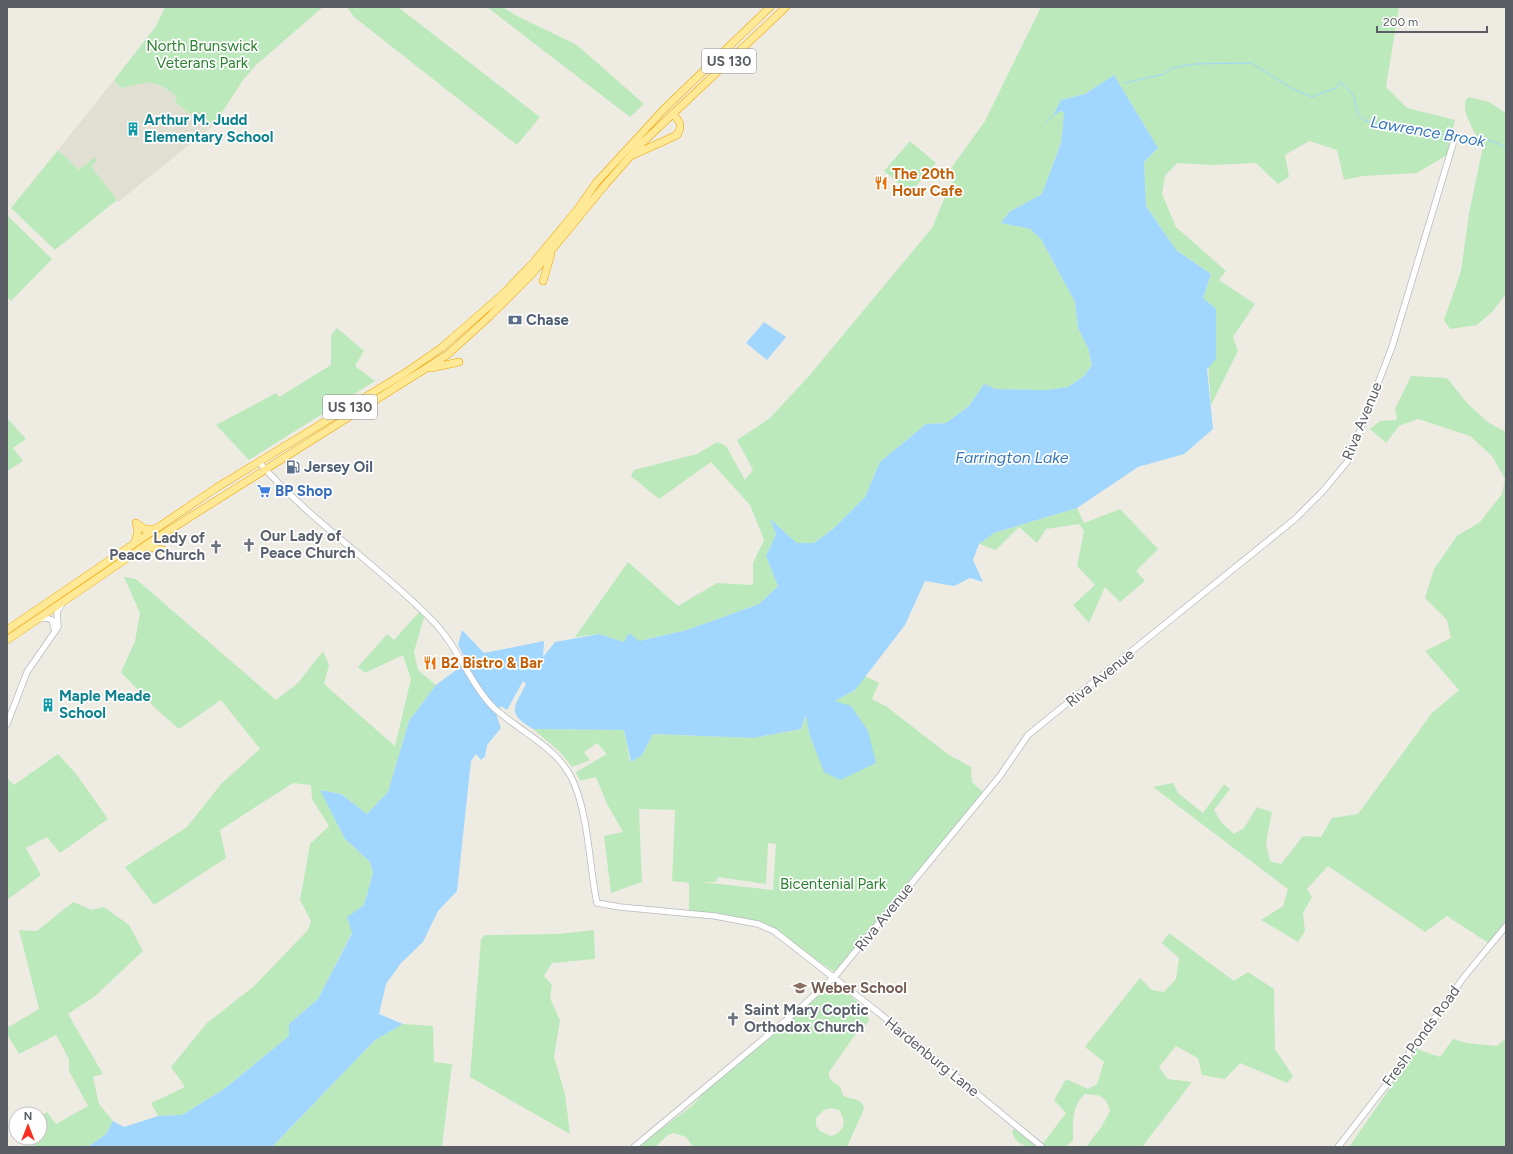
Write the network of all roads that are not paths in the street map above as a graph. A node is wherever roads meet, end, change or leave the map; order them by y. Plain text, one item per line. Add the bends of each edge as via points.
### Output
1 (770, 7) edge
2 (786, 7) edge
3 (672, 114) junction
4 (1453, 144) dead end
5 (631, 156) junction
6 (580, 212) junction
7 (551, 253) junction
8 (532, 274) junction
9 (459, 362) dead end
10 (424, 371) junction
11 (259, 462) junction
12 (265, 469) junction
13 (157, 528) junction
14 (135, 543) junction
15 (145, 546) junction
16 (163, 550) dead end
17 (62, 604) junction
18 (38, 619) junction
19 (7, 630) edge
20 (56, 632) junction
21 (7, 640) edge
22 (7, 724) edge
23 (1506, 926) edge
24 (833, 978) junction
25 (634, 1147) edge
26 (1042, 1147) edge
27 (1338, 1147) edge

1 - 6 highway, US 130 via 664,109 596,183
2 - 3 highway, US 130
3 - 5 highway, US 130
3 - 5 highway via 680,123 677,135
4 - 24 street, Riva Avenue via 1392,347 1347,462 1295,519 1028,735 1000,776
5 - 6 highway, US 130
6 - 7 highway, US 130
6 - 11 highway, US 130 via 502,295 441,349
7 - 8 highway, US 130
7 - 8 highway via 543,281 539,274
8 - 10 highway, US 130 via 468,336
9 - 10 highway
10 - 12 highway, US 130
11 - 12 street
11 - 13 highway, US 130
12 - 15 highway, US 130
12 - 24 street, Hardenburg Lane via 431,619 455,648 480,691 493,707 543,745 564,766 578,792 596,903 690,913 758,924 786,940
13 - 14 highway, US 130
13 - 14 highway via 145,529 136,523 138,531
14 - 19 highway, US 130
15 - 16 highway
15 - 17 highway, US 130
17 - 18 highway, US 130
17 - 20 street via 57,612
18 - 20 street via 52,620
18 - 21 highway, US 130
20 - 22 street via 26,672
23 - 27 street, Fresh Ponds Road via 1464,977
24 - 25 street, Riva Avenue
24 - 26 street, Hardenburg Lane

